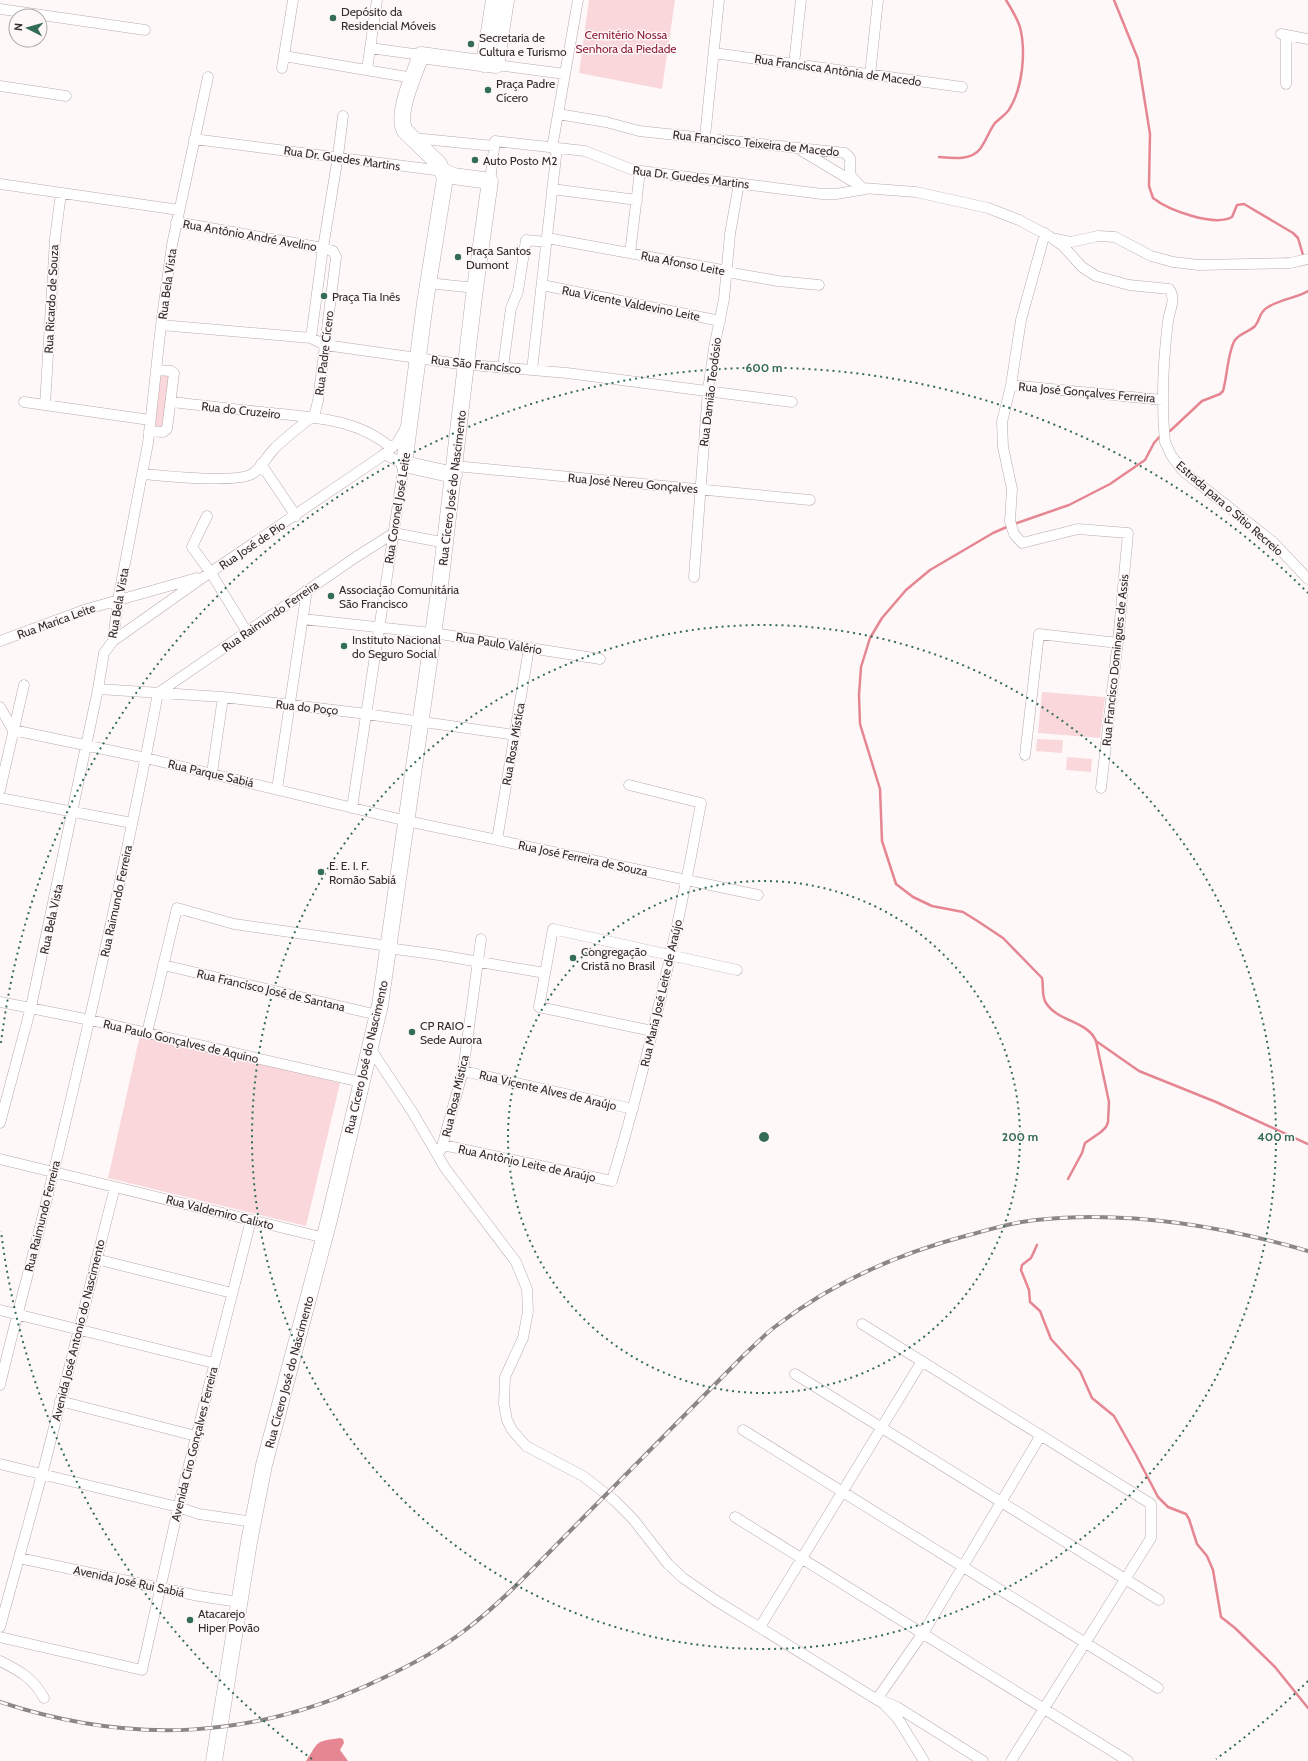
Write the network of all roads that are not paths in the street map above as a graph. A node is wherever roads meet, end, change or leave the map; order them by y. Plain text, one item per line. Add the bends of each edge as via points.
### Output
1 (293, 0) edge
2 (377, 0) edge
3 (494, 0) edge
4 (506, 0) edge
5 (578, 0) edge
6 (719, 0) edge
7 (801, 0) edge
8 (878, 0) edge
9 (0, 9) edge
10 (145, 30) dead end
11 (1308, 40) edge
12 (370, 48) junction
13 (714, 53) junction
14 (421, 55) junction
15 (284, 56) junction
16 (490, 64) junction
17 (794, 64) junction
18 (282, 68) dead end
19 (366, 70) junction
20 (565, 74) junction
21 (870, 75) junction
22 (208, 77) dead end
23 (413, 78) junction
24 (1286, 84) dead end
25 (0, 86) edge
26 (962, 87) dead end
27 (66, 96) dead end
28 (558, 114) junction
29 (342, 116) dead end
30 (705, 137) junction
31 (411, 138) junction
32 (194, 139) junction
33 (495, 144) junction
34 (555, 148) junction
35 (797, 148) junction
36 (338, 156) junction
37 (443, 171) junction
38 (640, 171) junction
39 (490, 181) junction
40 (739, 183) junction
41 (0, 184) edge
42 (862, 187) junction
43 (552, 189) junction
44 (61, 193) junction
45 (637, 200) junction
46 (179, 210) junction
47 (176, 222) junction
48 (1045, 233) junction
49 (1054, 239) junction
50 (546, 240) junction
51 (323, 248) junction
52 (630, 253) junction
53 (1308, 259) edge
54 (727, 271) junction
55 (428, 283) junction
56 (542, 285) junction
57 (820, 285) dead end
58 (475, 288) junction
59 (720, 321) junction
60 (161, 325) junction
61 (311, 338) junction
62 (326, 345) junction
63 (418, 358) junction
64 (467, 364) junction
65 (503, 367) junction
66 (156, 370) junction
67 (532, 370) junction
68 (1011, 385) junction
69 (708, 390) junction
70 (413, 398) junction
71 (1163, 400) junction
72 (24, 402) dead end
73 (171, 402) junction
74 (792, 402) dead end
75 (45, 405) junction
76 (312, 417) junction
77 (150, 420) junction
78 (149, 431) junction
79 (388, 451) junction
80 (261, 464) junction
81 (404, 464) junction
82 (455, 470) junction
83 (142, 474) junction
84 (700, 489) junction
85 (810, 500) dead end
86 (207, 516) dead end
87 (296, 516) junction
88 (394, 533) junction
89 (446, 542) junction
90 (208, 574) junction
91 (694, 577) dead end
92 (1308, 579) edge
93 (307, 590) junction
94 (118, 600) junction
95 (303, 619) junction
96 (379, 626) junction
97 (247, 632) junction
98 (434, 633) junction
99 (0, 641) edge
100 (113, 641) junction
101 (1118, 643) junction
102 (529, 648) junction
103 (600, 659) dead end
104 (24, 685) dead end
105 (98, 689) junction
106 (158, 693) junction
107 (223, 698) junction
108 (289, 705) junction
109 (0, 707) edge
110 (366, 714) junction
111 (422, 722) junction
112 (13, 730) junction
113 (514, 735) junction
114 (87, 746) junction
115 (1025, 755) dead end
116 (146, 758) junction
117 (212, 774) junction
118 (629, 785) dead end
119 (1101, 788) dead end
120 (277, 789) junction
121 (0, 790) edge
122 (0, 798) edge
123 (352, 808) junction
124 (73, 811) junction
125 (408, 821) junction
126 (132, 823) junction
127 (497, 840) junction
128 (687, 879) junction
129 (758, 895) dead end
130 (481, 939) dead end
131 (388, 947) junction
132 (671, 955) junction
133 (478, 962) junction
134 (163, 965) junction
135 (738, 970) dead end
136 (545, 973) junction
137 (0, 1002) edge
138 (31, 1007) junction
139 (378, 1015) junction
140 (90, 1020) junction
141 (652, 1032) junction
142 (147, 1033) junction
143 (370, 1048) junction
144 (462, 1071) junction
145 (361, 1082) junction
146 (633, 1109) junction
147 (0, 1123) edge
148 (443, 1145) junction
149 (439, 1158) junction
150 (0, 1159) edge
151 (54, 1172) junction
152 (612, 1181) joint
153 (115, 1187) junction
154 (251, 1220) junction
155 (324, 1238) junction
156 (96, 1259) junction
157 (232, 1293) junction
158 (0, 1310) edge
159 (17, 1314) junction
160 (862, 1324) dead end
161 (79, 1329) junction
162 (922, 1361) junction
163 (214, 1364) junction
164 (795, 1374) dead end
165 (0, 1385) edge
166 (60, 1401) junction
167 (881, 1428) junction
168 (742, 1430) dead end
169 (1041, 1435) junction
170 (196, 1436) junction
171 (0, 1464) edge
172 (42, 1474) junction
173 (842, 1492) junction
174 (1001, 1502) junction
175 (178, 1507) junction
176 (735, 1518) dead end
177 (253, 1522) junction
178 (19, 1558) junction
179 (802, 1559) junction
180 (963, 1567) junction
181 (1125, 1579) junction
182 (160, 1588) junction
183 (1159, 1600) dead end
184 (239, 1602) junction
185 (0, 1627) edge
186 (760, 1627) junction
187 (923, 1634) junction
188 (0, 1637) edge
189 (1085, 1642) junction
190 (0, 1660) edge
191 (1158, 1688) dead end
192 (44, 1698) dead end
193 (877, 1698) junction
194 (1044, 1709) junction
195 (214, 1761) edge
196 (924, 1761) edge
197 (983, 1761) edge
198 (1011, 1761) edge
199 (1128, 1761) edge

1 - 15 street
2 - 12 street
3 - 16 main road
4 - 16 main road
5 - 20 street
6 - 13 street
7 - 17 street
8 - 21 street
9 - 10 street
11 - 24 street via 1284,35
12 - 14 street
12 - 19 street
13 - 17 street, Rua Francisca Antônia de Macedo
13 - 30 street
14 - 16 main road
14 - 23 main road
15 - 18 street
15 - 19 street
16 - 20 street
17 - 21 street, Rua Francisca Antônia de Macedo
19 - 23 street
20 - 28 street
21 - 26 street, Rua Francisca Antônia de Macedo
22 - 32 street, Rua Bela Vista
23 - 31 main road via 402,117 404,128
25 - 27 street
28 - 30 street, Rua Francisco Teixeira de Macedo via 639,130
28 - 34 street
29 - 36 street, Rua Padre Cícero
30 - 35 street, Rua Francisco Teixeira de Macedo
31 - 33 street, Rua Dr. Guedes Martins
31 - 37 main road via 436,160
32 - 36 street, Rua Dr. Guedes Martins
32 - 46 street, Rua Bela Vista
33 - 34 street, Rua Dr. Guedes Martins
33 - 39 street, Rua Cícero José do Nascimento
34 - 38 street, Rua Dr. Guedes Martins via 589,152 625,168
34 - 43 street
35 - 42 street
35 - 42 street, Rua Francisco Teixeira de Macedo via 848,155 849,173
36 - 37 street, Rua Dr. Guedes Martins
36 - 51 street, Rua Padre Cícero
37 - 39 main road, Rua Dr. Guedes Martins via 453,176
37 - 55 main road, Rua Coronel José Leite via 444,183
38 - 40 street, Rua Dr. Guedes Martins
38 - 45 street
39 - 58 main road, Rua Cícero José do Nascimento
40 - 42 street, Rua Dr. Guedes Martins via 828,194
40 - 54 street, Rua Damião Teodósio via 730,229
41 - 44 street
42 - 48 street via 912,192 968,202 1004,214
43 - 45 street
43 - 50 street
44 - 46 street
44 - 75 street, Rua Ricardo de Souza via 55,239
45 - 52 street
46 - 47 street, Rua Bela Vista
47 - 51 street, Rua Antônio André Avelino
47 - 60 street, Rua Bela Vista
48 - 49 street
48 - 68 street via 1021,320
49 - 53 street via 1071,242 1098,236 1115,237 1151,256 1172,262 1199,265 1290,263
49 - 71 street, Estrada para o Sítio Recreio via 1082,267 1096,276 1124,284 1168,288 1172,292
50 - 52 street, Rua Afonso Leite
50 - 56 street
50 - 65 street, Rua Afonso Leite via 526,240 518,291 511,308
51 - 61 street, Rua Padre Cícero
51 - 62 street, Rua Padre Cícero via 331,250 336,257
52 - 54 street, Rua Afonso Leite
54 - 57 street, Rua Afonso Leite via 778,281
54 - 59 street, Rua Damião Teodósio
55 - 58 street
55 - 63 main road, Rua Coronel José Leite
56 - 59 street, Rua Vicente Valdevino Leite
56 - 67 street
58 - 64 main road, Rua Cícero José do Nascimento
59 - 69 street, Rua Damião Teodósio
60 - 61 street, Rua São Francisco
60 - 66 street, Rua Bela Vista
61 - 62 street, Rua São Francisco
62 - 63 street, Rua São Francisco
62 - 76 street, Rua Padre Cícero via 318,401
63 - 64 street, Rua São Francisco
63 - 70 main road, Rua Coronel José Leite
64 - 65 street, Rua São Francisco
64 - 82 main road, Rua Cícero José do Nascimento
65 - 67 street, Rua São Francisco
66 - 73 street via 174,373
66 - 77 street, Rua Bela Vista
67 - 69 street, Rua São Francisco
68 - 71 street, Rua José Gonçalves Ferreira
68 - 101 street, Rua Francisco Domingues de Assis via 1002,422 1002,440 1012,489 1011,526 1022,543 1078,529 1128,533
69 - 74 street, Rua São Francisco
69 - 84 street, Rua Damião Teodósio
70 - 79 street, Rua Coronel José Leite via 403,435
70 - 81 main road, Rua Coronel José Leite
71 - 92 street, Estrada para o Sítio Recreio via 1165,442 1183,471 1273,542
72 - 75 street
73 - 76 street, Rua do Cruzeiro
73 - 78 street via 167,430
75 - 77 street
76 - 79 street, Rua José Nereu Gonçalves via 364,430 378,437
76 - 80 street via 274,449
77 - 78 street, Rua Bela Vista
78 - 83 street, Rua Bela Vista
79 - 81 street, Rua José Nereu Gonçalves
79 - 87 street, Rua José de Pio
80 - 83 street via 251,474 238,477 172,477
80 - 87 street
81 - 82 main road, Rua José Nereu Gonçalves
81 - 88 street, Rua Coronel José Leite
82 - 84 street, Rua José Nereu Gonçalves
82 - 89 main road, Rua Cícero José do Nascimento
83 - 94 street, Rua Bela Vista
84 - 85 street, Rua José Nereu Gonçalves
84 - 91 street, Rua Damião Teodósio
86 - 90 street via 192,547
87 - 90 street, Rua José de Pio
88 - 89 street
88 - 93 street, Rua Raimundo Ferreira
88 - 96 street, Rua Coronel José Leite
89 - 98 main road, Rua Cícero José do Nascimento
90 - 94 street, Rua Marica Leite
90 - 97 street
90 - 100 street, Rua José de Pio
93 - 95 street
93 - 97 street, Rua Raimundo Ferreira
94 - 99 street, Rua Marica Leite
94 - 100 street, Rua Bela Vista
95 - 96 street, Rua Paulo Valério
95 - 108 street
96 - 98 street, Rua Paulo Valério
96 - 110 street, Rua Coronel José Leite
97 - 106 street, Rua Raimundo Ferreira
98 - 102 street, Rua Paulo Valério
98 - 111 main road, Rua Cícero José do Nascimento
100 - 105 street, Rua Bela Vista via 104,653
101 - 115 street via 1039,634
101 - 119 street, Rua Francisco Domingues de Assis
102 - 103 street, Rua Paulo Valério
102 - 113 street, Rua Rosa Mística
104 - 112 street
105 - 106 street, Rua do Poço
105 - 114 street, Rua Bela Vista
106 - 107 street, Rua do Poço
106 - 116 street, Rua Raimundo Ferreira
107 - 108 street, Rua do Poço
107 - 117 street
108 - 110 street, Rua do Poço
108 - 120 street
109 - 112 street
110 - 111 street, Rua do Poço
110 - 123 street, Rua Coronel José Leite
111 - 113 street, Rua do Poço
111 - 125 main road, Rua Cícero José do Nascimento
112 - 114 street, Rua Parque Sabiá
112 - 121 street
113 - 127 street, Rua Rosa Mística
114 - 116 street, Rua Parque Sabiá
114 - 124 street, Rua Bela Vista
116 - 117 street, Rua Parque Sabiá
116 - 126 street, Rua Raimundo Ferreira
117 - 120 street, Rua Parque Sabiá
118 - 128 street, Rua Maria José Leite de Araújo via 701,803
120 - 123 street, Rua Parque Sabiá
122 - 124 street
123 - 125 street, Rua Parque Sabiá
124 - 126 street
124 - 138 street, Rua Bela Vista
125 - 127 street, Rua José Ferreira de Souza
125 - 131 main road, Rua Cícero José do Nascimento
126 - 140 street, Rua Raimundo Ferreira
127 - 128 street, Rua José Ferreira de Souza
128 - 129 street, Rua José Ferreira de Souza
128 - 132 street, Rua Maria José Leite de Araújo
130 - 133 street, Rua Rosa Mística
131 - 133 street
131 - 134 street via 234,924 177,908
131 - 139 main road, Rua Cícero José do Nascimento
132 - 135 street
132 - 136 street via 553,929
132 - 141 street, Rua Maria José Leite de Araújo
133 - 136 street
133 - 144 street, Rua Rosa Mística
134 - 139 street, Rua Francisco José de Santana
134 - 142 street
136 - 141 street via 539,1007
137 - 138 street, Rua Paulo Gonçalves de Aquino
138 - 140 street, Rua Paulo Gonçalves de Aquino
138 - 147 street, Rua Bela Vista
139 - 143 main road, Rua Cícero José do Nascimento
140 - 142 street, Rua Paulo Gonçalves de Aquino
140 - 151 street, Rua Raimundo Ferreira
141 - 146 street, Rua Maria José Leite de Araújo
142 - 145 street, Rua Paulo Gonçalves de Aquino
143 - 145 main road, Rua Cícero José do Nascimento
143 - 149 street
144 - 146 street, Rua Vicente Alves de Araújo
144 - 148 street, Rua Rosa Mística
145 - 155 main road, Rua Cícero José do Nascimento
146 - 152 street, Rua Maria José Leite de Araújo
148 - 149 street, Rua Rosa Mística
148 - 152 street, Rua Antônio Leite de Araújo
149 - 186 street via 516,1262 527,1289 528,1310 523,1338 505,1377 504,1404 512,1430 526,1446 583,1476 614,1500 682,1578
150 - 151 street, Rua Valdemiro Calixto
151 - 153 street, Rua Valdemiro Calixto
151 - 159 street, Rua Raimundo Ferreira
153 - 154 street, Rua Valdemiro Calixto
153 - 156 street, Avenida José Antonio do Nascimento
154 - 155 street, Rua Valdemiro Calixto
154 - 157 street, Avenida Ciro Gonçalves Ferreira
155 - 177 main road, Rua Cícero José do Nascimento via 269,1446
156 - 157 street
156 - 161 street, Avenida José Antonio do Nascimento
157 - 163 street, Avenida Ciro Gonçalves Ferreira
158 - 159 street
159 - 161 street
159 - 165 street, Rua Raimundo Ferreira
160 - 162 street
161 - 163 street
161 - 166 street, Avenida José Antonio do Nascimento
162 - 167 street
162 - 169 street
163 - 170 street, Avenida Ciro Gonçalves Ferreira
164 - 167 street
166 - 170 street
166 - 172 street, Avenida José Antonio do Nascimento
167 - 173 street
167 - 174 street
168 - 173 street
169 - 174 street
169 - 181 street via 1151,1504 1151,1538
170 - 175 street, Avenida Ciro Gonçalves Ferreira
171 - 172 street
172 - 175 street
172 - 178 street, Avenida José Antonio do Nascimento
173 - 179 street
173 - 180 street
174 - 180 street
174 - 181 street
175 - 177 street via 199,1514
175 - 182 street, Avenida Ciro Gonçalves Ferreira
176 - 179 street
177 - 184 main road, Rua Cícero José do Nascimento
178 - 182 street, Avenida José Rui Sabiá
178 - 185 street, Avenida José Antonio do Nascimento
179 - 186 street
179 - 187 street
180 - 187 street
180 - 189 street
181 - 183 street
181 - 189 street
182 - 184 street, Avenida José Rui Sabiá
182 - 188 street, Avenida Ciro Gonçalves Ferreira via 142,1670
184 - 195 main road, Rua Cícero José do Nascimento
186 - 193 street
187 - 193 street
187 - 194 street
189 - 191 street
189 - 194 street
190 - 192 street via 28,1676
193 - 196 street via 898,1719
193 - 197 street
194 - 198 street
194 - 199 street

